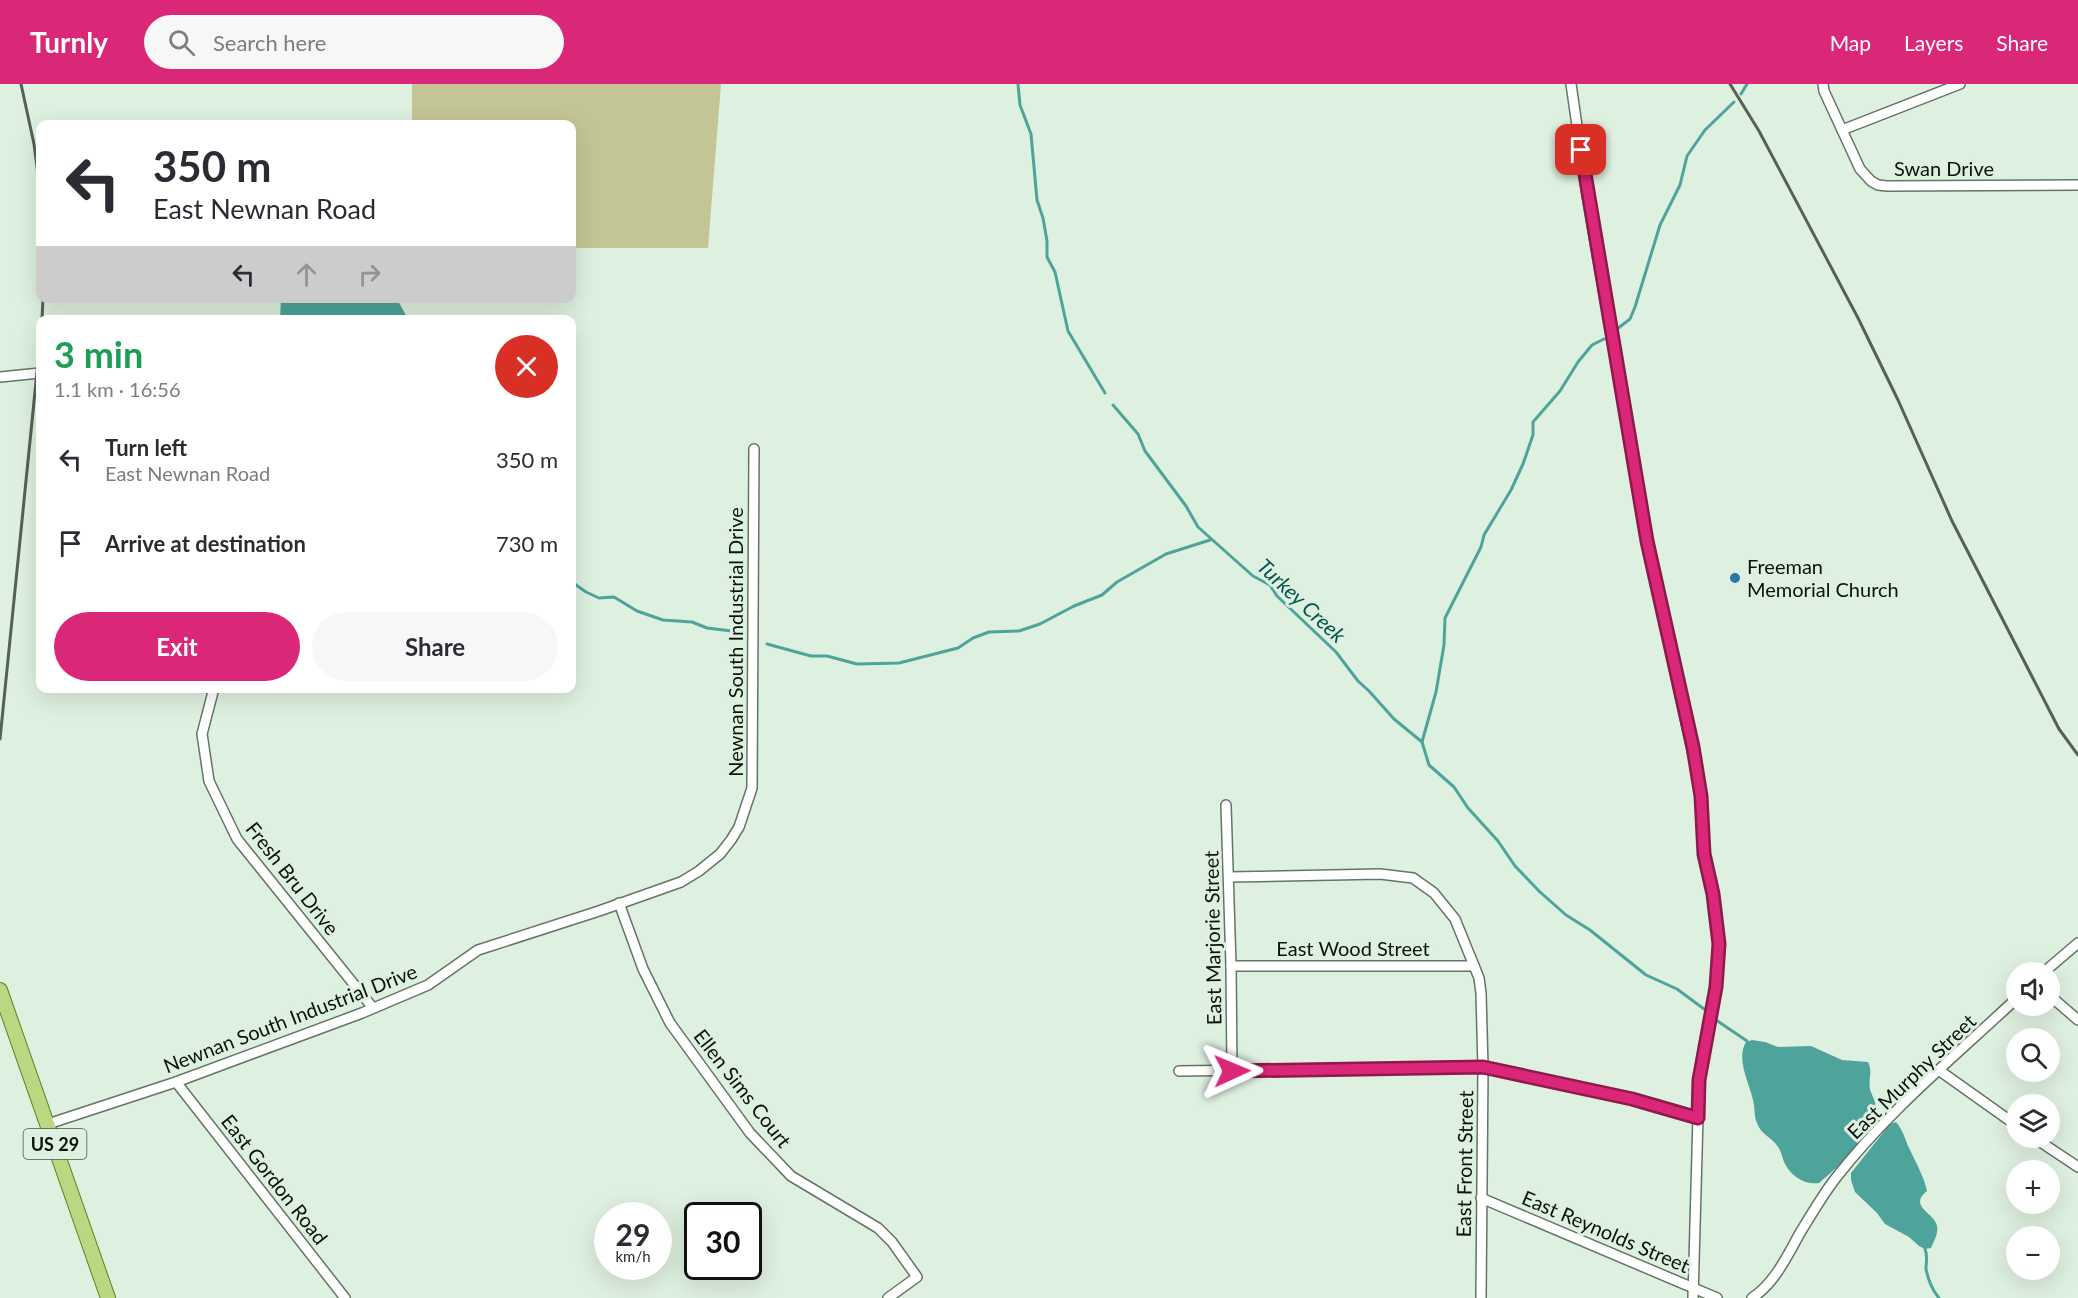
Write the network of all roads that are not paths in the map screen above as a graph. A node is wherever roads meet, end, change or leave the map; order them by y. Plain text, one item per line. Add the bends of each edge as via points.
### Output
1 (1571, 84) edge
2 (1823, 84) edge
3 (1960, 84) edge
4 (1842, 130) junction
5 (2078, 185) edge
6 (36, 373) edge
7 (0, 377) edge
8 (754, 449) dead end
9 (213, 693) edge
10 (1226, 805) dead end
11 (1229, 877) junction
12 (620, 903) junction
13 (2078, 943) edge
14 (2056, 962) edge
15 (1231, 966) junction
16 (1474, 966) junction
17 (0, 990) edge
18 (2060, 1004) edge
19 (373, 1008) junction
20 (2006, 1008) edge
21 (2078, 1020) edge
22 (1483, 1067) junction
23 (1179, 1071) dead end
24 (1232, 1071) junction
25 (1940, 1071) junction
26 (176, 1082) junction
27 (1698, 1118) junction
28 (2006, 1118) edge
29 (48, 1124) junction
30 (2050, 1148) edge
31 (2078, 1167) edge
32 (1481, 1198) junction
33 (1692, 1287) junction
34 (108, 1298) edge
35 (345, 1298) edge
36 (888, 1298) edge
37 (1481, 1298) edge
38 (1693, 1298) edge
39 (1717, 1298) edge
40 (1752, 1298) edge

1 - 27 street via 1647,541 1701,796 1704,854 1719,944 1716,987 1699,1080
2 - 4 street, Swan Drive
3 - 4 street
4 - 5 street, Swan Drive via 1864,176 1878,185
6 - 7 street
8 - 12 street, Newnan South Industrial Drive via 752,788 739,826 720,854 681,882
9 - 19 street, Fresh Bru Drive via 202,734 209,781 237,839
10 - 11 street, East Marjorie Street
11 - 15 street, East Marjorie Street
11 - 16 street, East Front Street via 1380,874 1413,878 1434,893 1455,919
12 - 19 street, Newnan South Industrial Drive via 478,950 428,985
12 - 36 street, Ellen Sims Court via 643,969 670,1023 750,1133 791,1176 878,1228 917,1277
13 - 14 street
15 - 16 street, East Wood Street
15 - 24 street, East Marjorie Street
16 - 22 street, East Front Street via 1481,993
17 - 29 main road, US 29
18 - 21 street
19 - 26 street, Newnan South Industrial Drive
20 - 25 street, East Murphy Street
22 - 24 street
22 - 27 street via 1632,1099
22 - 32 street, East Front Street
23 - 24 street
25 - 28 street
25 - 40 street, East Murphy Street via 1886,1120 1835,1179 1780,1269
26 - 29 street, Newnan South Industrial Drive
26 - 35 street, East Gordon Road
27 - 33 street
29 - 34 main road, US 29
30 - 31 street
32 - 33 street, East Reynolds Street
32 - 37 street, East Front Street
33 - 38 street
33 - 39 street, East Reynolds Street

